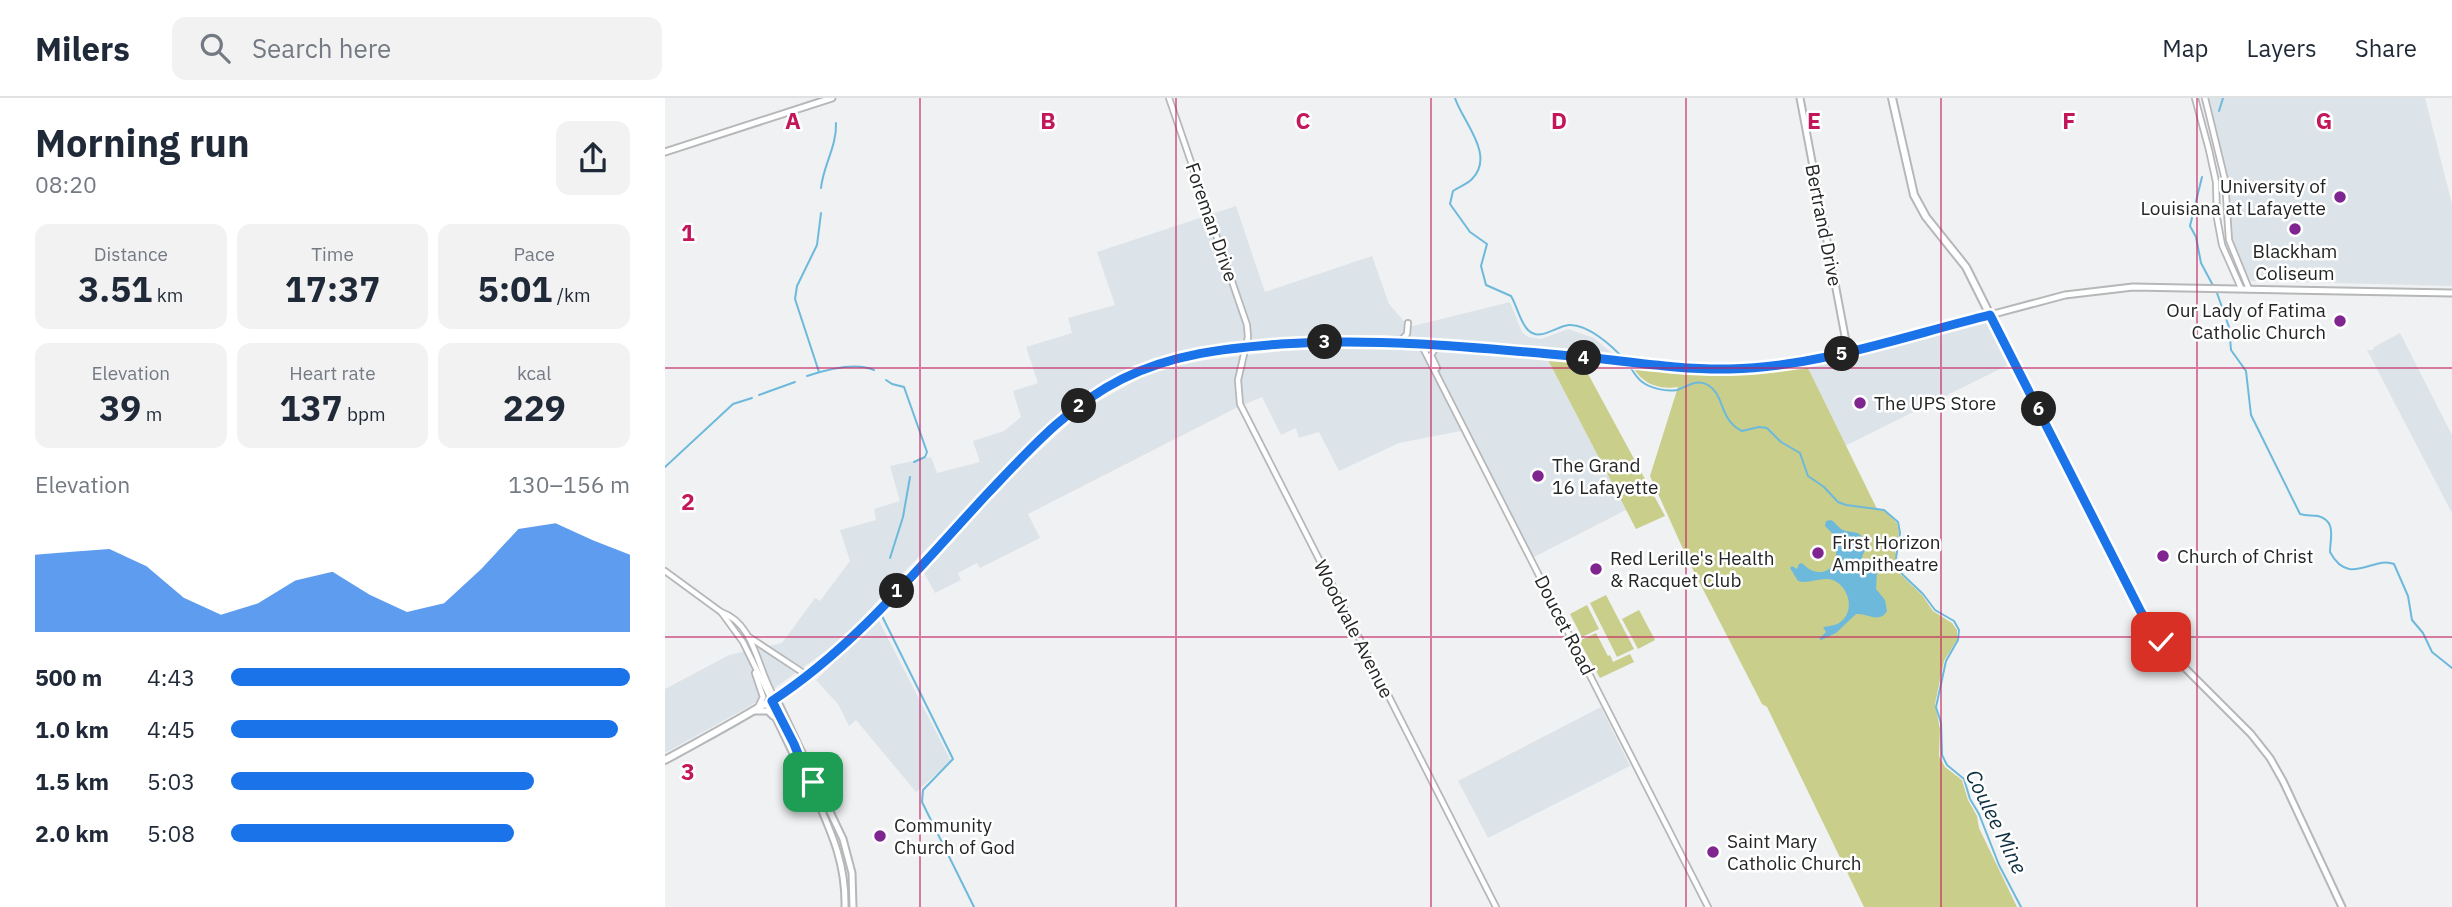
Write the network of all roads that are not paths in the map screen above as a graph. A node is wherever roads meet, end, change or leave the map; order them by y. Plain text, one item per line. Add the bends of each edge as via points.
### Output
1 (832, 98) edge
2 (1169, 98) edge
3 (1800, 98) edge
4 (1892, 98) edge
5 (2195, 98) edge
6 (2205, 98) edge
7 (665, 152) edge
8 (2220, 158) junction
9 (2211, 160) junction
10 (2241, 288) junction
11 (2249, 289) junction
12 (2452, 293) edge
13 (1990, 315) junction
14 (1408, 323) dead end
15 (1399, 342) junction
16 (1421, 343) junction
17 (1438, 345) junction
18 (1246, 346) junction
19 (1848, 352) junction
20 (1466, 429) junction
21 (665, 571) edge
22 (721, 612) junction
23 (727, 620) junction
24 (748, 636) junction
25 (755, 668) junction
26 (808, 676) junction
27 (771, 701) junction
28 (754, 711) junction
29 (665, 760) edge
30 (807, 776) junction
31 (815, 794) junction
32 (829, 806) junction
33 (845, 907) edge
34 (853, 907) edge
35 (1496, 907) edge
36 (1708, 907) edge
37 (2342, 907) edge

1 - 7 main road
2 - 18 street, Foreman Drive via 1247,322
3 - 19 main road, Bertrand Drive
4 - 13 main road via 1918,202 1960,258
5 - 9 street
6 - 8 street
8 - 9 street
8 - 11 street via 2229,240
9 - 10 street via 2221,245
10 - 11 main road
10 - 13 main road via 2102,289
11 - 12 main road
13 - 19 main road
13 - 37 main road via 2148,625 2270,758
14 - 15 street via 1407,334
15 - 16 main road
15 - 18 main road
16 - 17 main road
16 - 20 street, Doucet Road
17 - 19 main road via 1735,368 1790,364
17 - 20 street via 1431,356
18 - 26 main road via 1150,367 1083,403 1033,446 857,633
18 - 35 street, Woodvale Avenue via 1238,380 1240,404
20 - 36 street, Doucet Road
21 - 22 street
22 - 23 street
22 - 24 street
23 - 24 street
23 - 25 street
24 - 26 street
24 - 27 street
25 - 27 street
25 - 28 street via 763,697
26 - 27 main road
27 - 28 main road
27 - 30 main road
27 - 32 main road
28 - 29 main road
28 - 31 main road via 771,714
30 - 31 main road
30 - 32 main road
31 - 33 main road via 839,851
32 - 34 main road via 850,863

